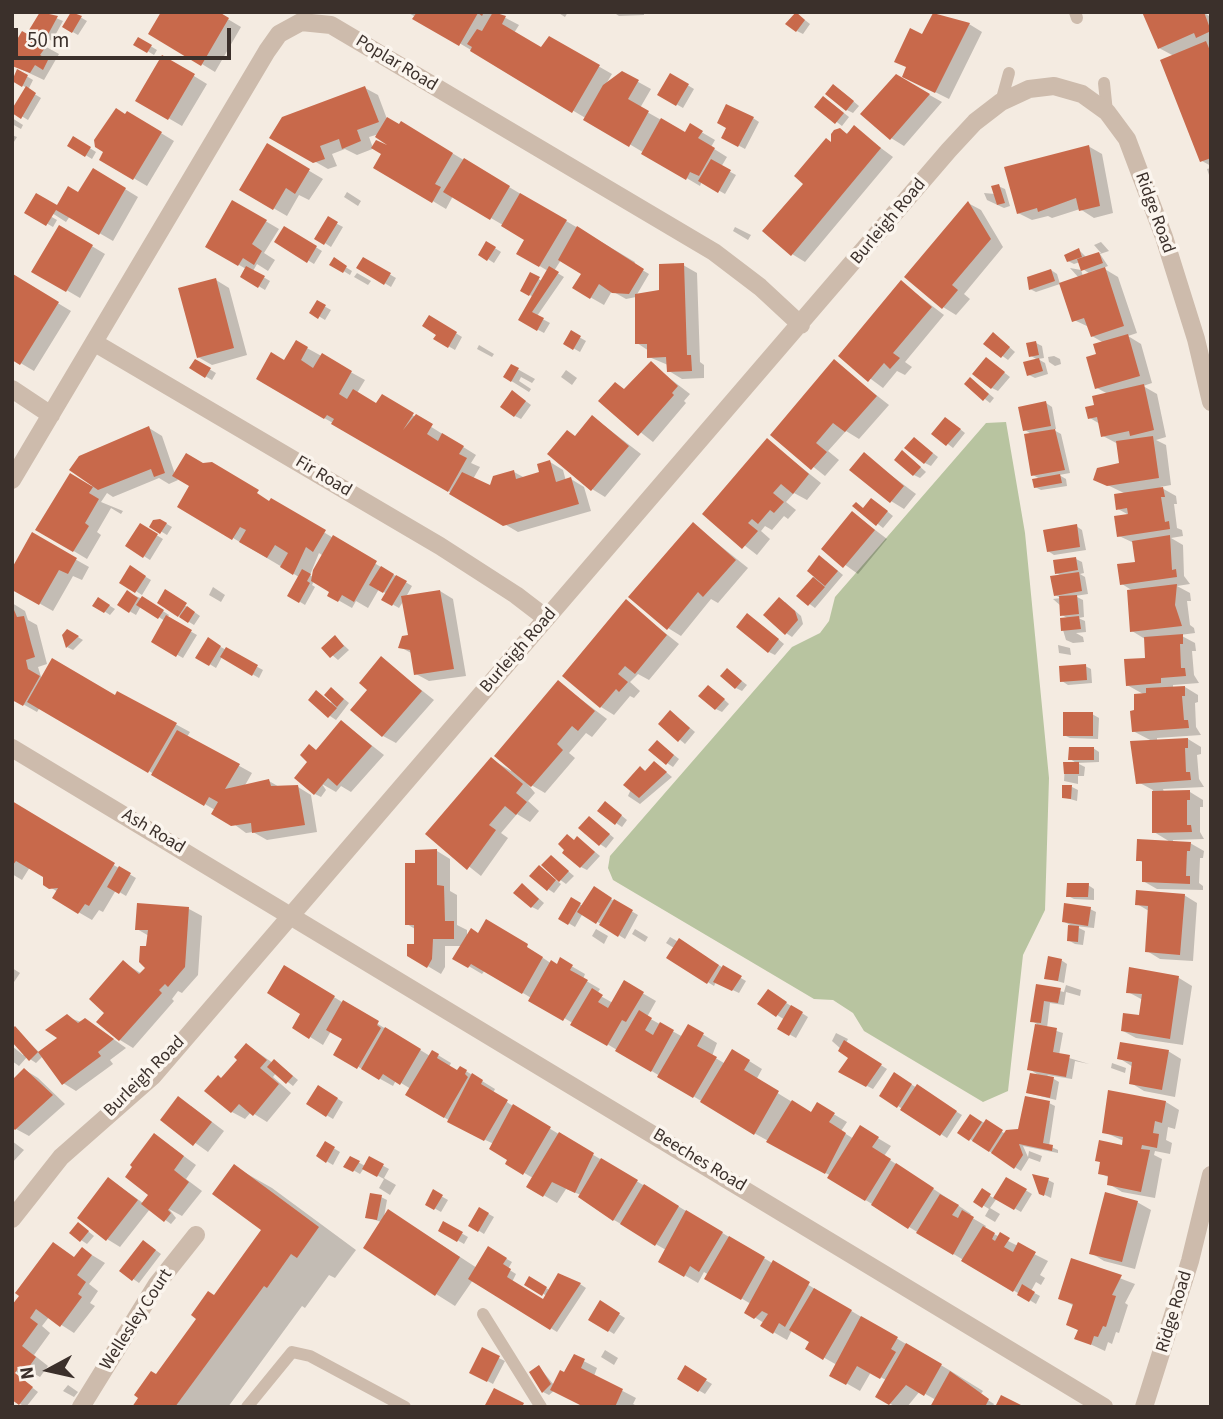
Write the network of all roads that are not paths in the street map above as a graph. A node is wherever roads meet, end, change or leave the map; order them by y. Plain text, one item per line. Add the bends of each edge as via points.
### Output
1 (1009, 73) dead end
2 (1104, 83) dead end
3 (1029, 89) joint
4 (1001, 102) junction
5 (1107, 112) junction
6 (801, 325) junction
7 (95, 343) junction
8 (12, 389) edge
9 (1211, 402) edge
10 (51, 415) junction
11 (12, 480) edge
12 (546, 618) junction
13 (12, 748) edge
14 (293, 915) junction
15 (1211, 1175) edge
16 (12, 1219) edge
17 (196, 1235) dead end
18 (483, 1314) dead end
19 (81, 1407) edge
20 (247, 1407) edge
21 (405, 1407) edge
22 (541, 1407) edge
23 (1104, 1407) edge
24 (1144, 1407) edge

1 - 4 lane
2 - 5 lane
3 - 4 street, Burleigh Road
3 - 5 street, Ridge Road via 1054,86 1082,94
4 - 6 street, Burleigh Road via 949,150
5 - 9 street, Ridge Road via 1127,139 1164,237
6 - 7 street, Poplar Road via 714,252 331,25 317,21 290,27 267,51
6 - 12 street, Burleigh Road
7 - 10 street, Poplar Road
7 - 12 street, Fir Road via 440,546
8 - 10 street
10 - 11 street, Poplar Road
12 - 14 street, Burleigh Road
13 - 14 street, Ash Road
14 - 16 street, Burleigh Road via 153,1076 61,1157
14 - 23 street, Beeches Road
15 - 24 street, Ridge Road via 1191,1261
17 - 19 street, Wellesley Court via 157,1283
18 - 22 lane
20 - 21 lane via 292,1352 310,1356

